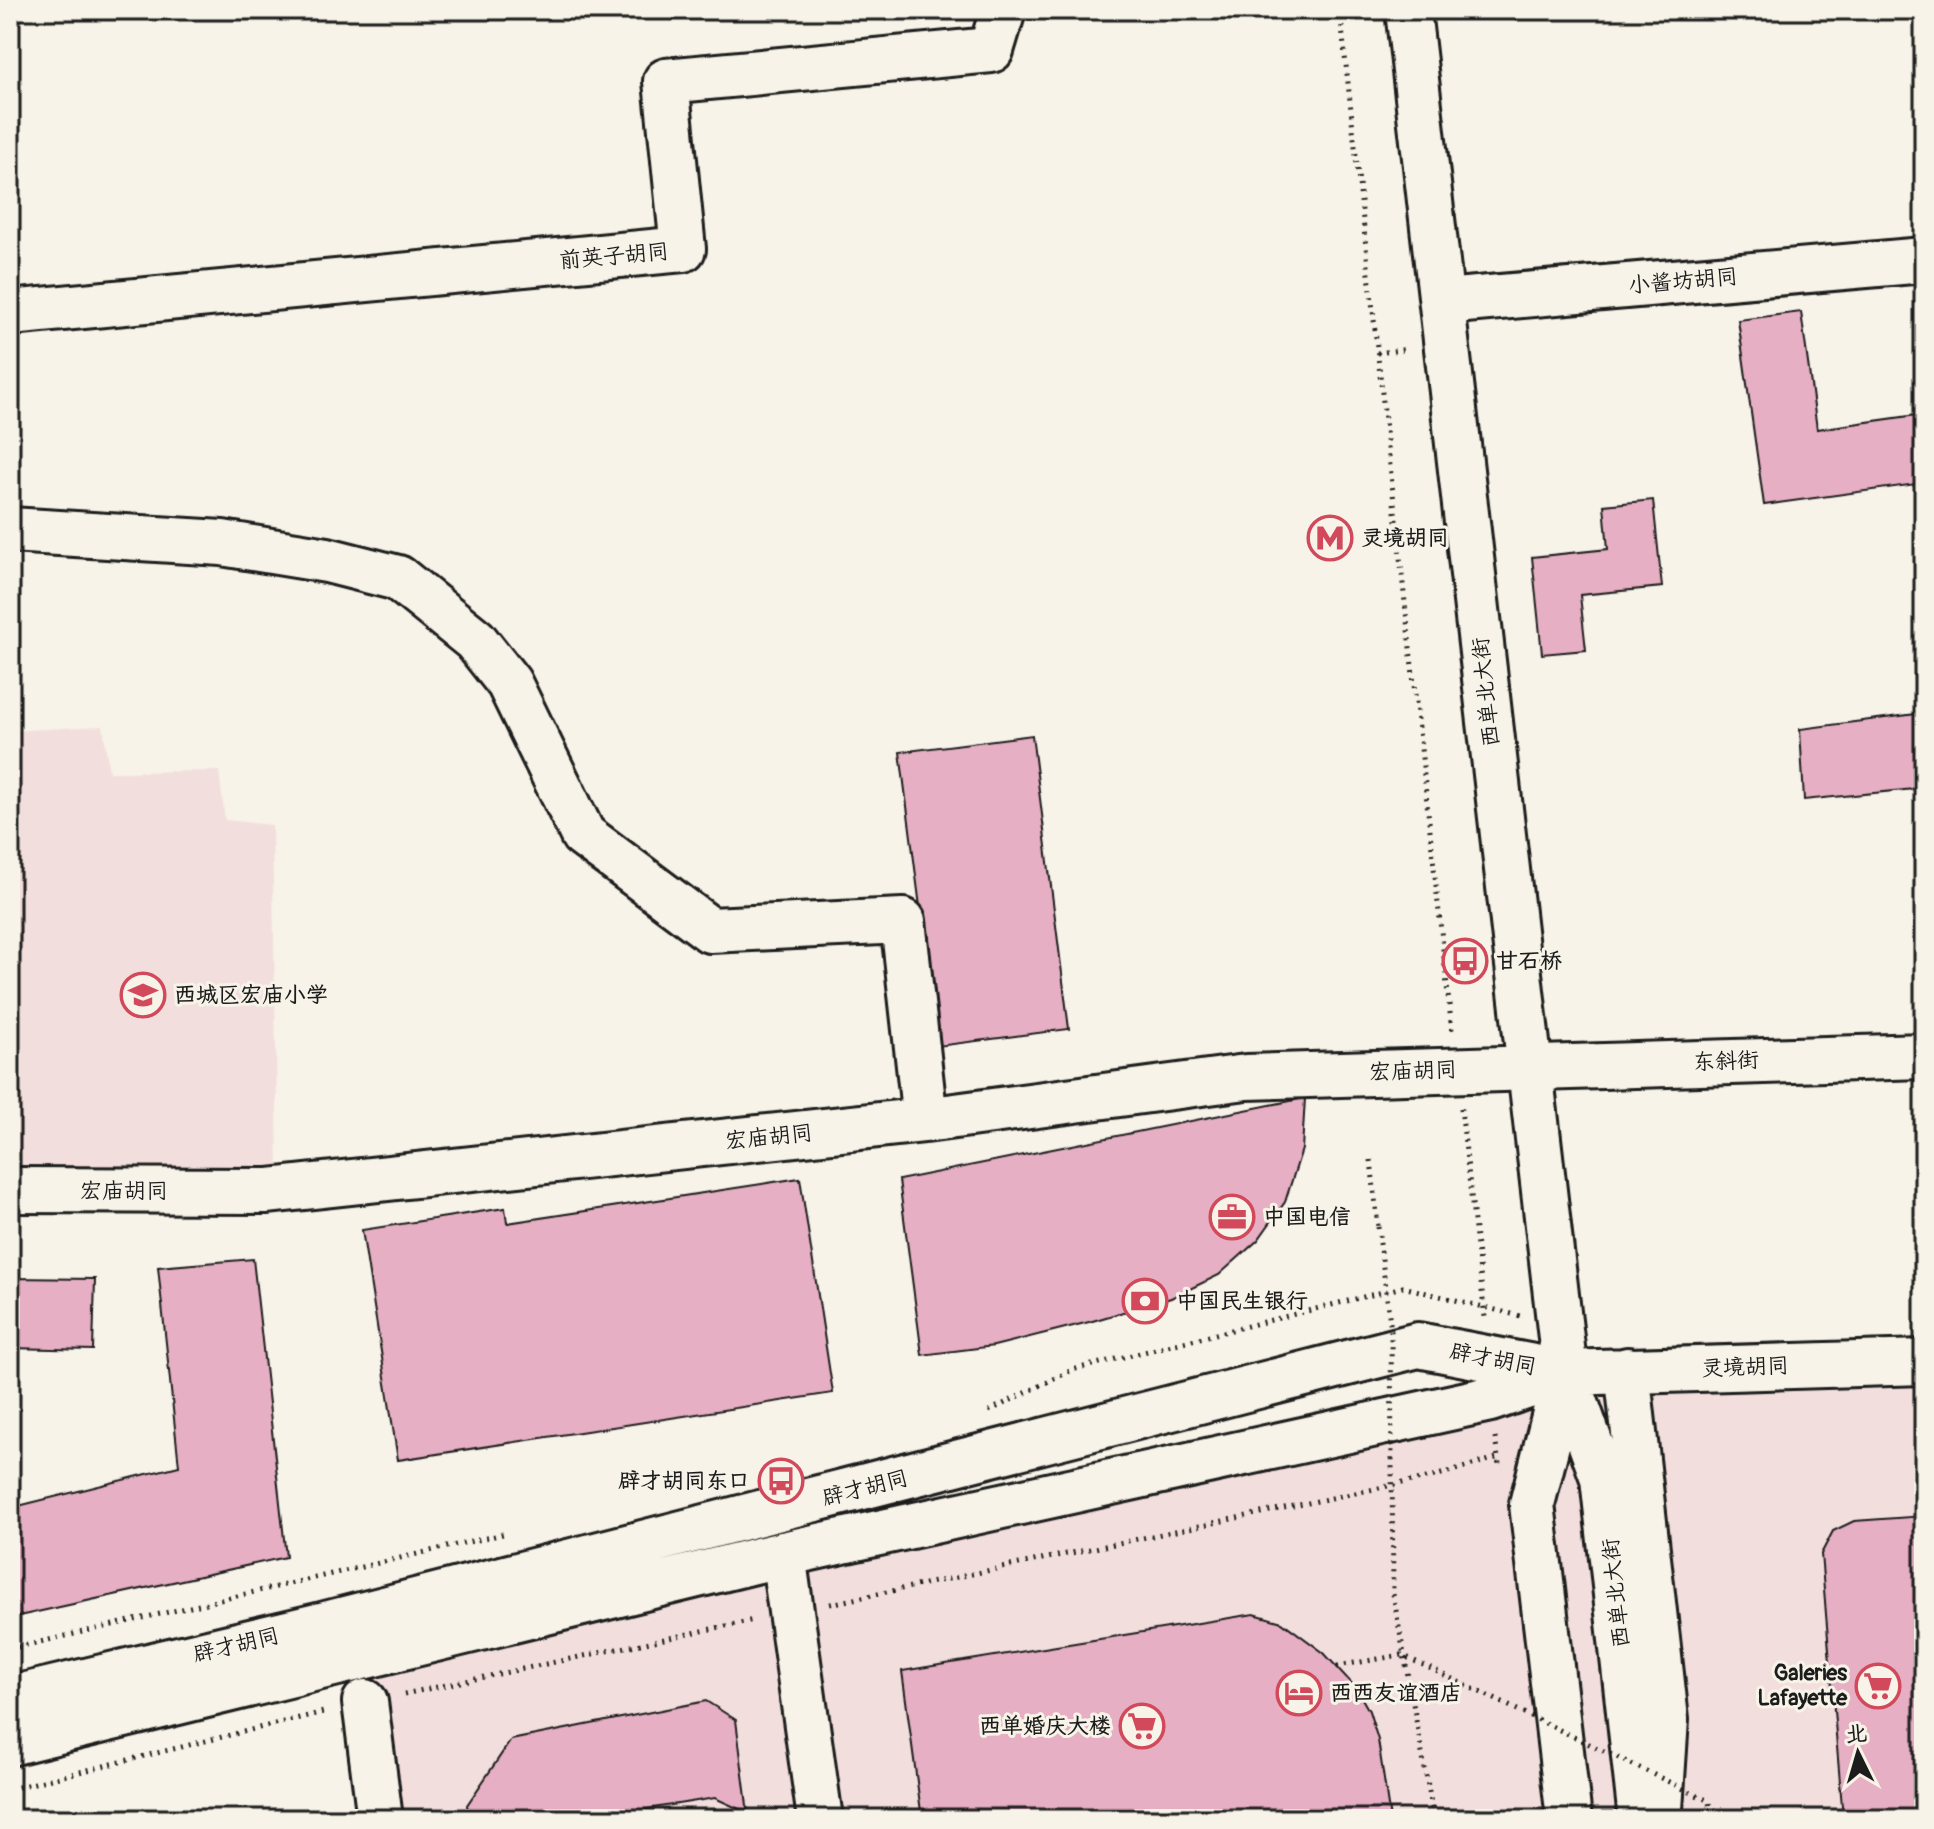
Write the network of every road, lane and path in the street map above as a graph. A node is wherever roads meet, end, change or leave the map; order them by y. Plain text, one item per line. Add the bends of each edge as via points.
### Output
1 (1003, 10) edge
2 (1340, 10) edge
3 (1408, 10) edge
4 (1924, 260) edge
5 (1443, 302) junction
6 (10, 313) edge
7 (10, 530) edge
8 (1924, 1056) edge
9 (1527, 1067) junction
10 (1457, 1069) junction
11 (925, 1120) junction
12 (1371, 1160) dead end
13 (10, 1190) edge
14 (1484, 1308) junction
15 (1560, 1325) junction
16 (1924, 1362) edge
17 (1627, 1370) junction
18 (1565, 1373) junction
19 (1490, 1378) junction
20 (978, 1416) dead end
21 (1500, 1471) dead end
22 (504, 1533) dead end
23 (783, 1554) junction
24 (10, 1649) edge
25 (1402, 1655) junction
26 (1337, 1666) dead end
27 (10, 1699) edge
28 (365, 1702) dead end
29 (1528, 1711) dead end
30 (1529, 1726) dead end
31 (10, 1743) edge
32 (380, 1819) edge
33 (820, 1819) edge
34 (1434, 1819) edge
35 (1569, 1819) edge
36 (1641, 1819) edge
37 (1660, 1819) edge
38 (1711, 1819) edge

1 - 6 main road, 前英子胡同 via 991,50 666,81 683,249
2 - 10 path
3 - 5 main road, 西单北大街
4 - 5 main road, 小酱坊胡同
5 - 9 main road, 西单北大街
7 - 11 main road via 222,543 398,578 475,640 509,683 583,835 710,930 903,921
8 - 9 main road, 东斜街
9 - 10 main road, 宏庙胡同
9 - 15 main road, 西单北大街
10 - 11 main road, 宏庙胡同 via 1246,1077
10 - 14 path
11 - 13 main road, 宏庙胡同 via 268,1191
12 - 25 path, bridge via 1391,1331 1393,1594
14 - 15 path
14 - 19 path
14 - 20 path via 1403,1287 1072,1370
15 - 18 main road, 西单北大街
16 - 17 main road, 灵境胡同
17 - 18 main road, 灵境胡同
17 - 37 main road via 1666,1719
18 - 19 main road, 辟才胡同
18 - 35 main road, 西单北大街 via 1532,1504
18 - 36 main road, 西单北大街 via 1603,1478
19 - 21 path
19 - 23 main road, 辟才胡同
19 - 27 main road, 辟才胡同 via 1418,1345 363,1615
22 - 24 path
23 - 31 main road, 辟才胡同
23 - 33 main road
25 - 26 path, bridge
25 - 34 path, bridge
25 - 38 path, bridge via 1709,1801
28 - 32 main road
29 - 30 path

